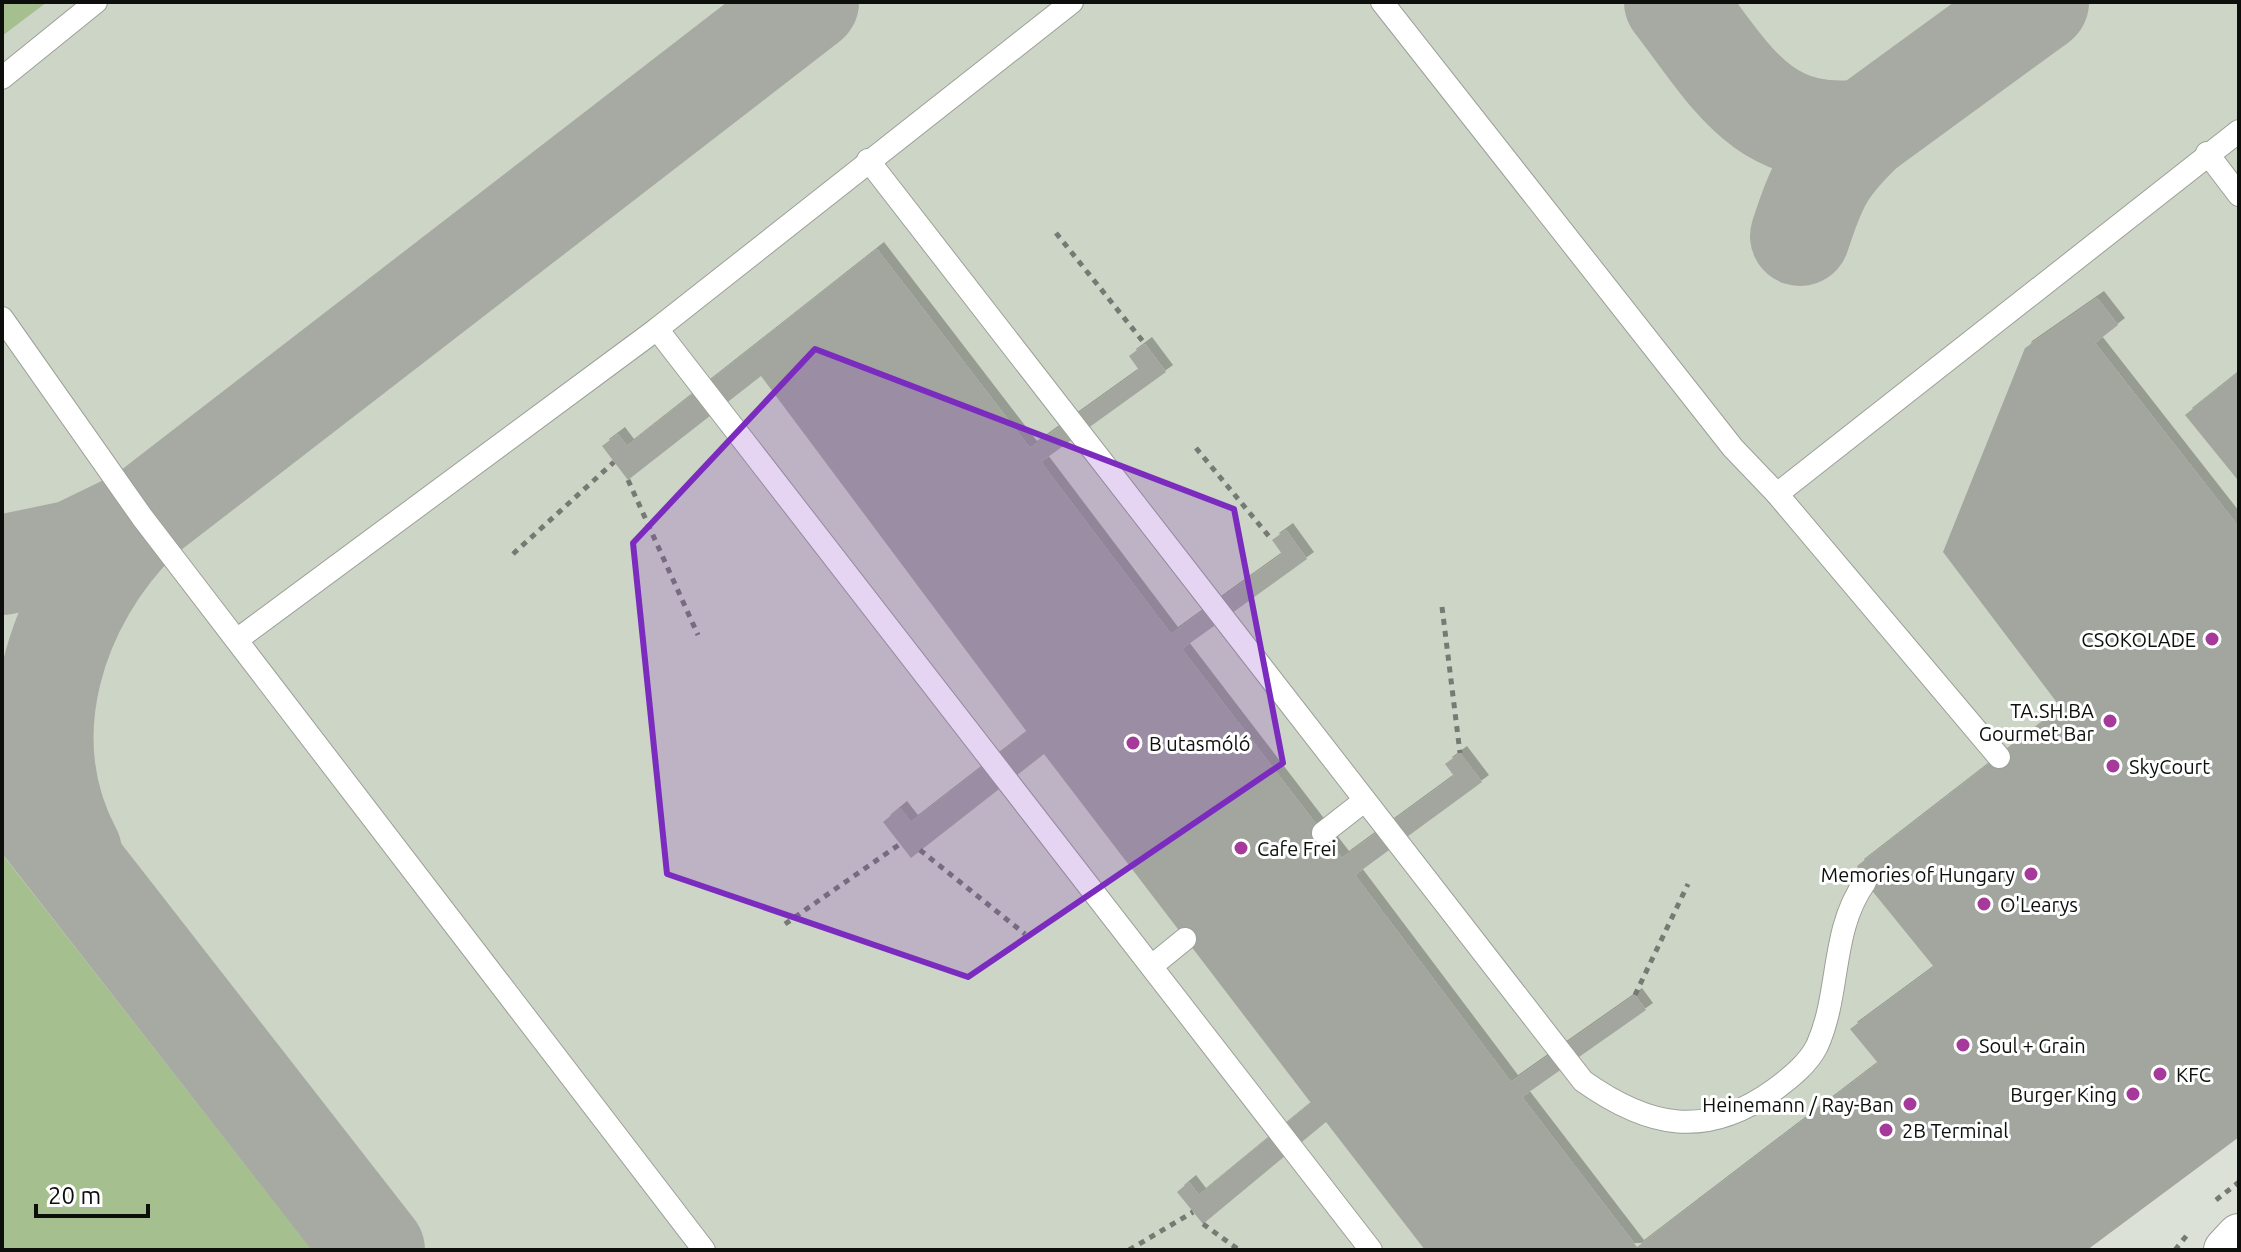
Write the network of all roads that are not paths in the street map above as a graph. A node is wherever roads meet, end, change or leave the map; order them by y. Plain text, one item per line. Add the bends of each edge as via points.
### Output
1 (96, 2) edge
2 (1072, 2) edge
3 (1382, 2) edge
4 (2, 78) edge
5 (2239, 131) edge
6 (2207, 153) junction
7 (868, 160) junction
8 (2239, 195) edge
9 (2, 318) edge
10 (657, 329) junction
11 (1777, 494) junction
12 (238, 639) junction
13 (1999, 757) dead end
14 (1364, 801) junction
15 (1323, 833) dead end
16 (1865, 882) dead end
17 (1185, 939) dead end
18 (1153, 965) junction
19 (2239, 1236) edge
20 (704, 1250) edge
21 (1371, 1250) edge
22 (2226, 1250) edge

1 - 4 lane
2 - 7 lane
3 - 11 lane via 1733,448
5 - 6 lane
6 - 8 lane
6 - 11 lane
7 - 10 lane
7 - 14 lane
9 - 12 lane via 142,517
10 - 12 lane
10 - 18 lane
11 - 13 lane
12 - 20 lane
14 - 15 lane
14 - 16 lane via 1583,1081 1608,1098 1661,1119 1720,1120 1750,1108 1803,1064 1816,1047 1844,923
17 - 18 lane
18 - 21 lane
19 - 22 street

